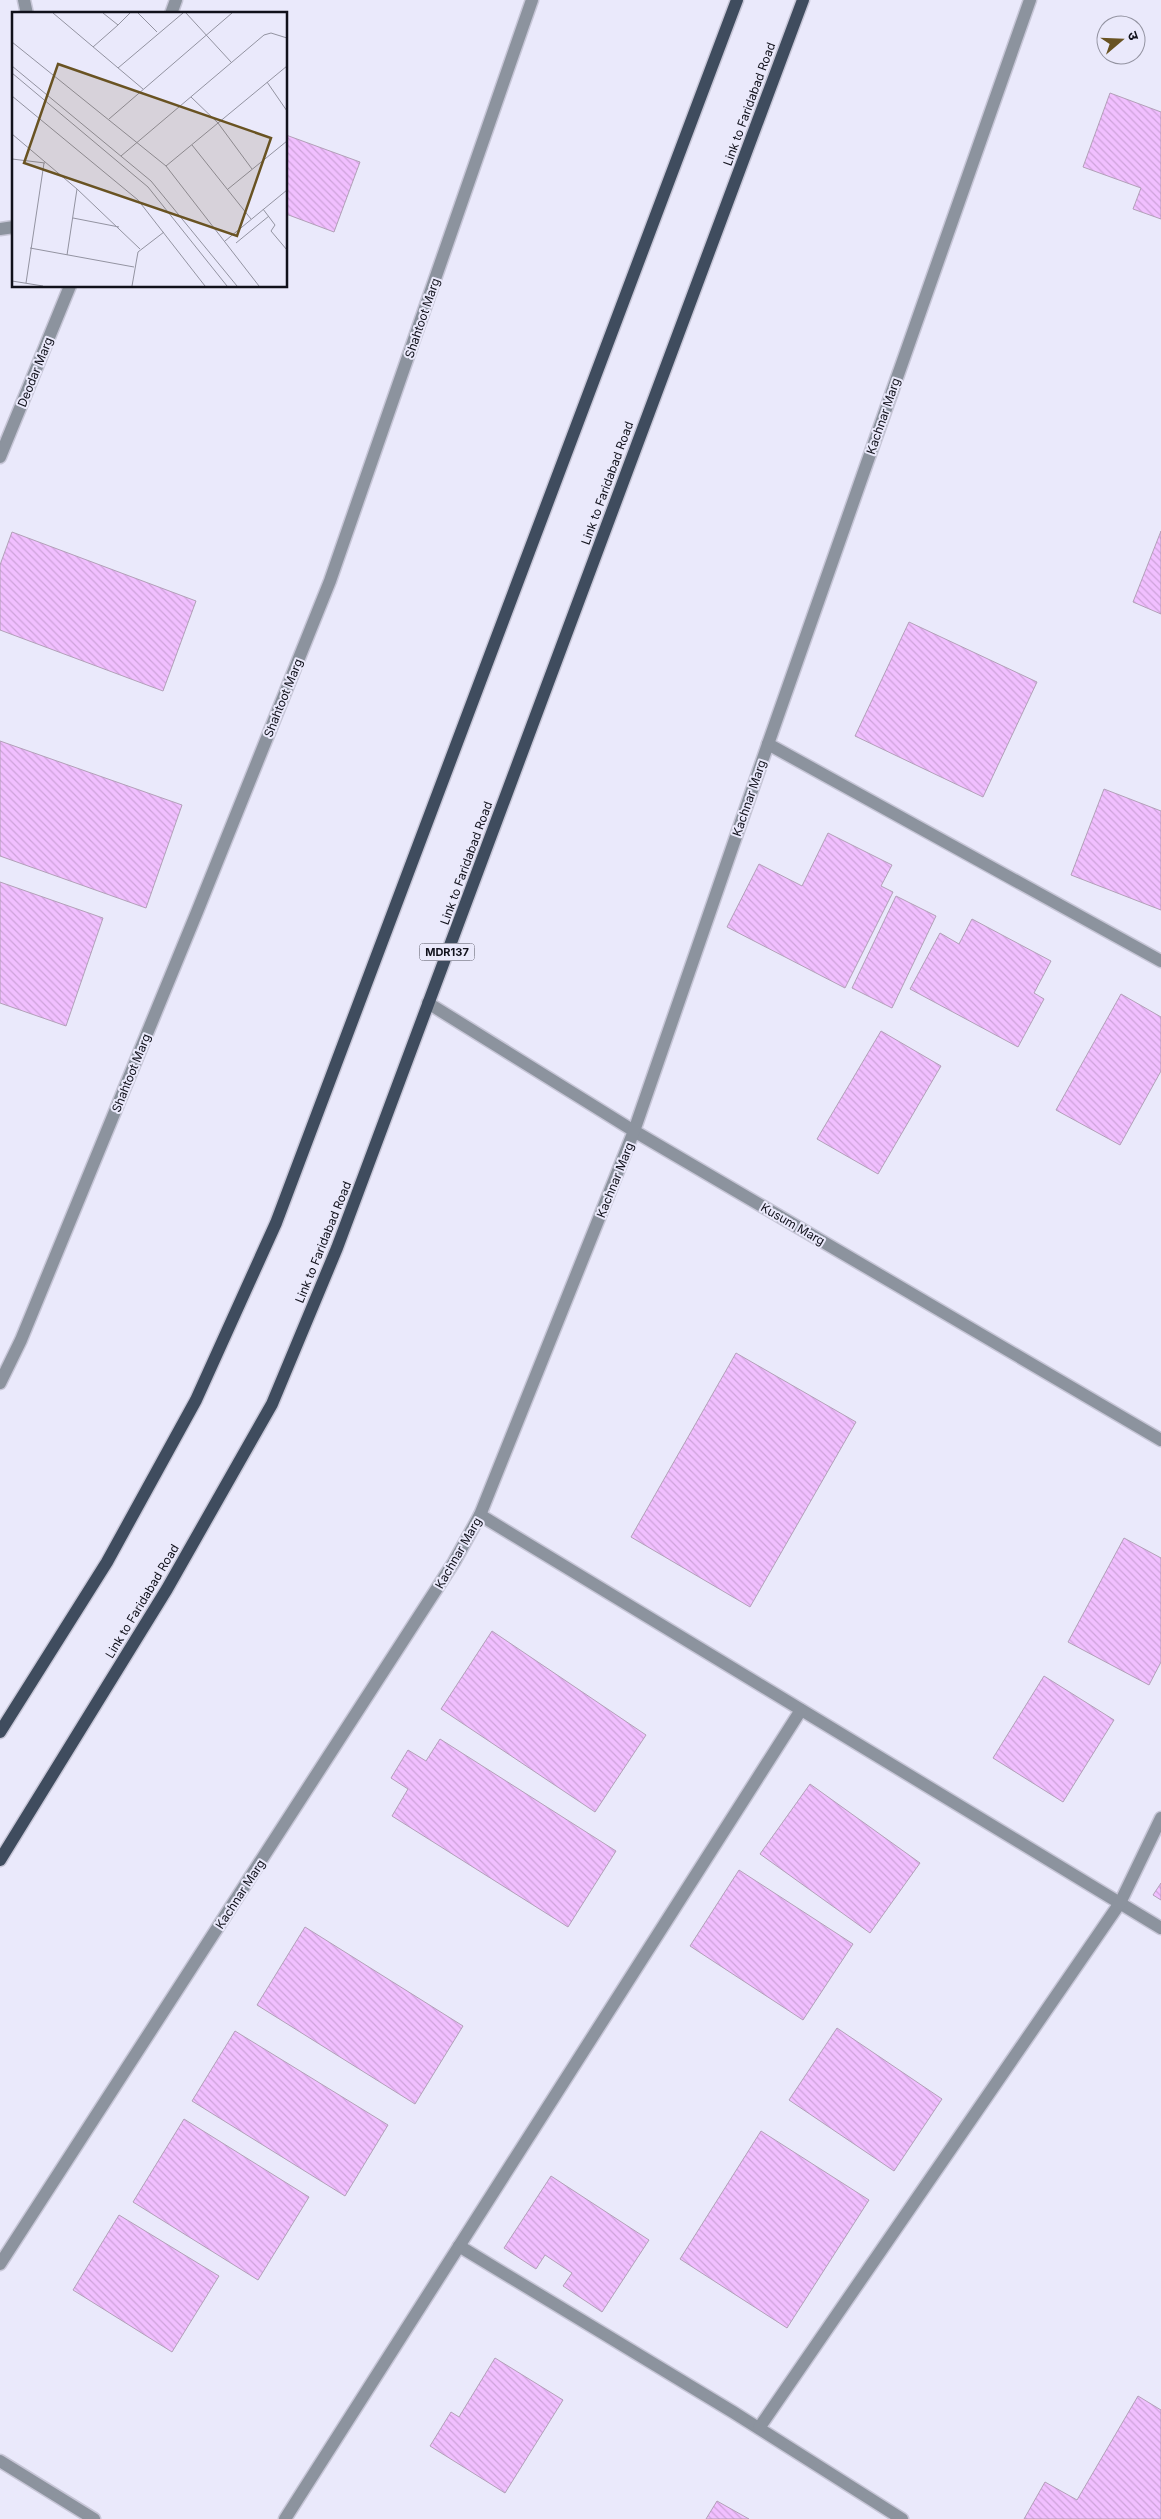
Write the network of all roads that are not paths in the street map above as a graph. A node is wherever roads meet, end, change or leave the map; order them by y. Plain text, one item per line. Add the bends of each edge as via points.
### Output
1 (176, 0) edge
2 (532, 0) edge
3 (737, 0) edge
4 (803, 0) edge
5 (1030, 0) edge
6 (172, 12) edge
7 (69, 288) edge
8 (0, 457) edge
9 (768, 744) junction
10 (1161, 961) edge
11 (428, 1003) junction
12 (634, 1131) junction
13 (0, 1383) edge
14 (1161, 1440) edge
15 (480, 1515) junction
16 (801, 1710) junction
17 (0, 1732) edge
18 (1161, 1818) edge
19 (0, 1860) edge
20 (1120, 1903) junction
21 (1161, 1928) edge
22 (459, 2246) junction
23 (0, 2264) edge
24 (759, 2428) junction
25 (0, 2461) edge
26 (94, 2519) edge
27 (285, 2519) edge
28 (902, 2519) edge

1 - 6 street
2 - 13 street, Shahtoot Marg via 330,581 21,1340
3 - 17 main road via 276,1223 196,1400 106,1562
4 - 11 main road, Link to Faridabad Road / MDR137
5 - 9 street, Kachnar Marg
7 - 8 street, Deodar Marg
9 - 10 street
9 - 12 street, Kachnar Marg
11 - 12 street, Kusum Marg
11 - 19 main road, Link to Faridabad Road / MDR137 via 337,1248 272,1404 162,1597
12 - 14 street, Kusum Marg
12 - 15 street, Kachnar Marg
15 - 16 street
15 - 23 street, Kachnar Marg via 454,1562
16 - 20 street
16 - 22 street
18 - 20 street
20 - 21 street
20 - 24 street
22 - 24 street
22 - 27 street
24 - 28 street
25 - 26 street

